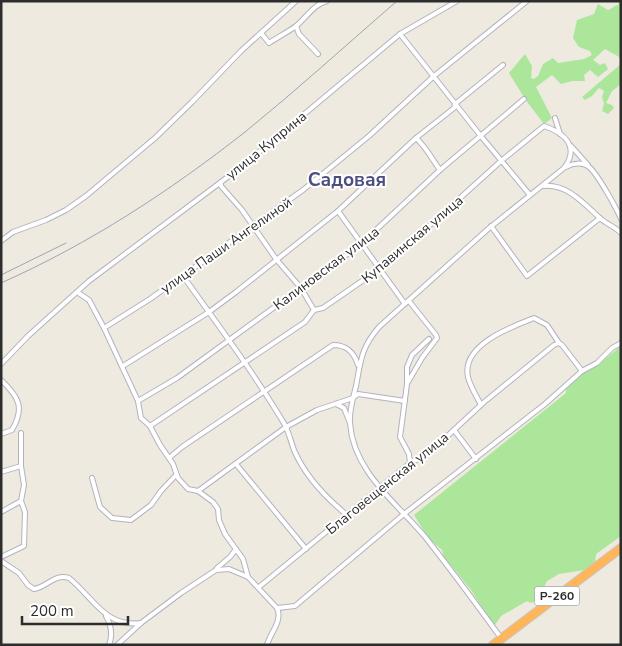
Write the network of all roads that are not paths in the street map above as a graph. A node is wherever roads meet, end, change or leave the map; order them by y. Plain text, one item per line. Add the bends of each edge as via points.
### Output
1 (296, 1) edge
2 (328, 1) edge
3 (457, 1) edge
4 (527, 1) edge
5 (296, 26) junction
6 (261, 33) junction
7 (400, 34) junction
8 (318, 54) dead end
9 (503, 66) dead end
10 (434, 76) junction
11 (524, 99) dead end
12 (455, 104) junction
13 (555, 118) dead end
14 (560, 134) junction
15 (480, 135) junction
16 (416, 138) junction
17 (571, 146) junction
18 (501, 161) junction
19 (589, 167) junction
20 (564, 168) junction
21 (440, 170) junction
22 (221, 182) junction
23 (542, 186) junction
24 (530, 195) junction
25 (338, 211) junction
26 (600, 218) junction
27 (621, 218) edge
28 (253, 226) junction
29 (492, 226) junction
30 (621, 233) edge
31 (1, 241) edge
32 (362, 244) junction
33 (276, 259) junction
34 (380, 270) junction
35 (183, 276) junction
36 (301, 288) junction
37 (77, 292) junction
38 (407, 303) junction
39 (314, 310) junction
40 (209, 312) junction
41 (104, 328) junction
42 (229, 339) junction
43 (429, 339) dead end
44 (621, 343) edge
45 (561, 344) junction
46 (246, 363) junction
47 (1, 364) edge
48 (123, 366) junction
49 (359, 369) junction
50 (582, 371) junction
51 (410, 374) junction
52 (1, 380) edge
53 (263, 391) junction
54 (354, 398) junction
55 (138, 401) junction
56 (405, 401) junction
57 (336, 404) junction
58 (480, 405) junction
59 (350, 424) junction
60 (150, 426) junction
61 (286, 427) junction
62 (454, 430) junction
63 (21, 433) dead end
64 (1, 434) edge
65 (169, 458) junction
66 (476, 459) junction
67 (410, 463) junction
68 (236, 464) junction
69 (21, 466) junction
70 (1, 472) edge
71 (176, 475) junction
72 (92, 478) dead end
73 (380, 488) junction
74 (198, 491) junction
75 (22, 501) junction
76 (1, 512) edge
77 (404, 514) junction
78 (347, 515) junction
79 (621, 548) edge
80 (236, 549) junction
81 (306, 549) junction
82 (1, 557) edge
83 (226, 560) junction
84 (1, 561) edge
85 (229, 569) junction
86 (216, 570) junction
87 (248, 577) junction
88 (258, 587) junction
89 (277, 608) junction
90 (106, 616) junction
91 (141, 623) junction
92 (502, 638) junction
93 (109, 645) edge
94 (116, 645) edge
95 (267, 645) edge
96 (493, 645) edge

1 - 6 street
2 - 5 street via 314,8
3 - 7 street, улица Куприна
4 - 10 street, улица Паши Ангелиной
5 - 6 street via 269,43
5 - 8 street via 299,34
6 - 31 street via 155,138 66,210 13,232
7 - 10 street
7 - 22 street, улица Куприна
9 - 12 street
10 - 12 street
10 - 28 street, улица Паши Ангелиной via 304,190
11 - 15 street, Калиновская улица
12 - 15 street
12 - 16 street
13 - 14 street
14 - 17 street
14 - 18 street, Купавинская улица via 544,126
15 - 18 street
15 - 21 street, Калиновская улица
16 - 21 street via 426,147
16 - 25 street
17 - 19 street
17 - 20 street via 572,154
18 - 24 street
18 - 34 street, Купавинская улица
19 - 20 street via 577,164
19 - 27 street
20 - 23 street
21 - 32 street, Калиновская улица
22 - 28 street
22 - 37 street, улица Куприна
23 - 24 street
23 - 26 street via 561,187
24 - 29 street
25 - 32 street
25 - 33 street
26 - 29 street via 527,276
26 - 30 street
28 - 33 street
28 - 35 street, улица Паши Ангелиной
29 - 38 street
32 - 34 street
32 - 36 street, Калиновская улица
33 - 36 street
33 - 40 street
34 - 38 street
34 - 39 street, Купавинская улица via 323,308
35 - 40 street
35 - 41 street, улица Паши Ангелиной
36 - 39 street
36 - 42 street, Калиновская улица
37 - 41 street via 89,300
37 - 47 street, улица Куприна
38 - 49 street via 372,335 362,352
38 - 51 street via 437,338
39 - 46 street, Купавинская улица via 305,322
40 - 42 street
40 - 48 street
41 - 48 street
42 - 46 street
42 - 55 street, Калиновская улица via 177,378
43 - 51 street via 409,360
44 - 50 street
45 - 50 street
45 - 58 street, Благовещенская улица via 554,345
45 - 58 street via 547,325 534,318 505,329 481,345 468,363 468,378
46 - 53 street
46 - 60 street, Купавинская улица
48 - 55 street
49 - 53 street via 348,349 333,345
49 - 54 street
50 - 66 street
51 - 56 street
52 - 64 street via 16,396 20,413 12,430
53 - 61 street
53 - 65 street
54 - 56 street via 358,394
54 - 57 street
54 - 59 street
55 - 60 street via 141,418
56 - 67 street via 400,437
57 - 59 street via 344,408
57 - 61 street
58 - 62 street, Благовещенская улица
59 - 73 street via 360,458
60 - 65 street
61 - 68 street
61 - 78 street via 303,469 331,502
62 - 66 street
62 - 67 street, Благовещенская улица via 428,454
63 - 69 street
65 - 71 street
66 - 77 street
67 - 73 street, Благовещенская улица
68 - 74 street
68 - 81 street
69 - 70 street
69 - 75 street
71 - 72 street via 151,505 132,520 112,518 100,507
71 - 74 street via 188,489
73 - 77 street
73 - 78 street, Благовещенская улица
74 - 80 street via 218,509 225,534
75 - 76 street
75 - 82 street via 25,512 24,546
77 - 89 street via 295,606
77 - 92 street
78 - 81 street, Благовещенская улица
79 - 92 highway, Р-260
80 - 83 street
80 - 87 street
81 - 88 street, Благовещенская улица
83 - 85 street
83 - 86 street
84 - 90 street via 34,589 54,579 70,578
85 - 86 street
85 - 87 street
86 - 91 street
87 - 88 street
88 - 89 street
89 - 95 street via 279,619
90 - 91 street via 126,624
90 - 93 street via 111,632
91 - 94 street
92 - 96 highway, Р-260

